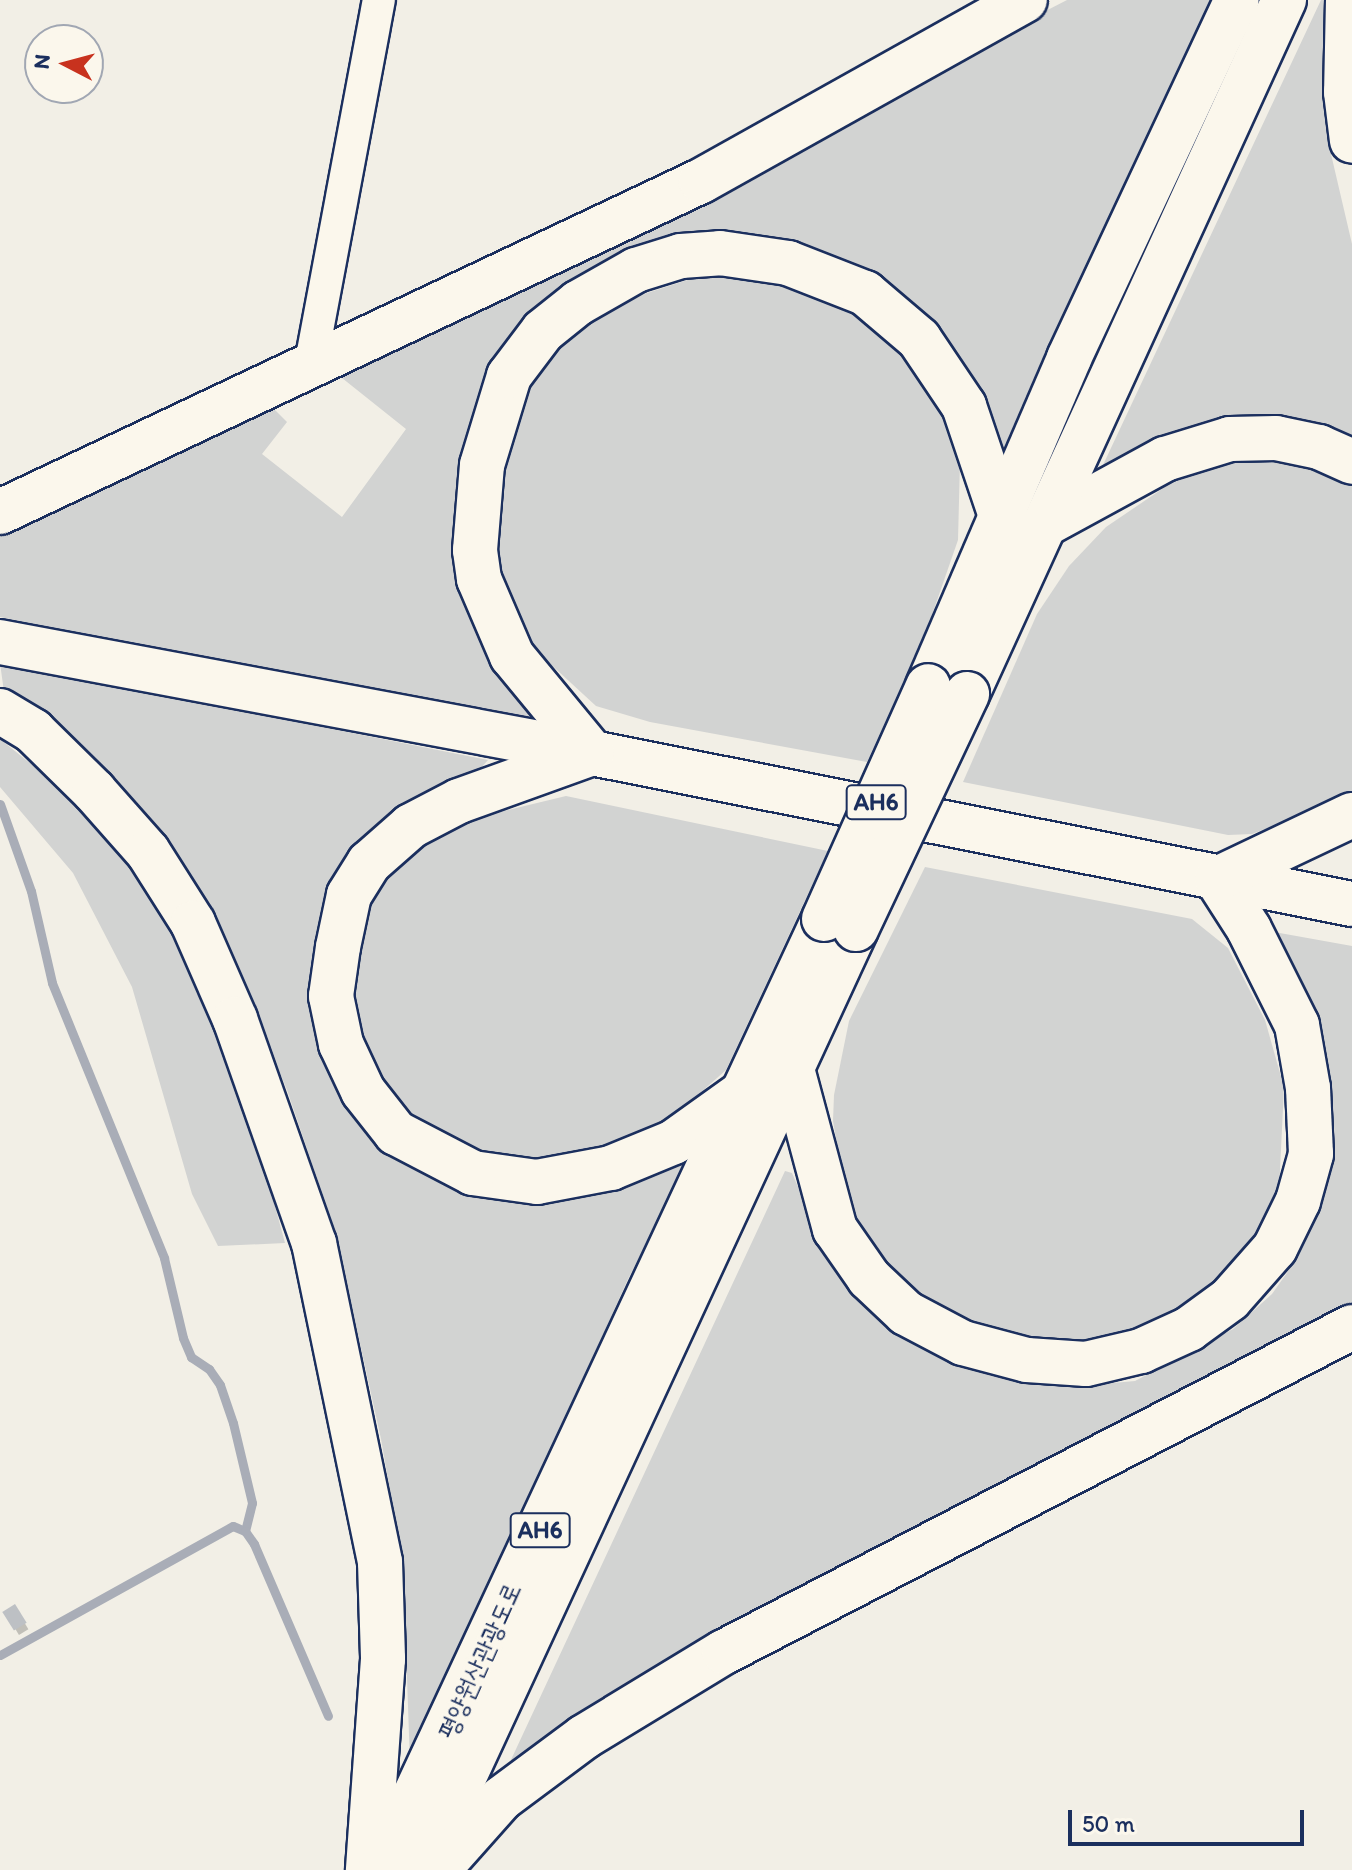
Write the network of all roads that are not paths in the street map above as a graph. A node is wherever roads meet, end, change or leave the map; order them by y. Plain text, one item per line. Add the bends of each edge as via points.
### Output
1 (379, 0) edge
2 (1025, 0) edge
3 (1237, 0) edge
4 (1284, 0) edge
5 (1348, 0) edge
6 (1352, 141) edge
7 (310, 368) junction
8 (1352, 462) edge
9 (0, 512) edge
10 (1001, 516) junction
11 (1044, 525) junction
12 (0, 642) edge
13 (948, 690) junction
14 (0, 711) edge
15 (592, 753) junction
16 (1352, 815) edge
17 (1217, 879) junction
18 (1352, 904) edge
19 (840, 924) junction
20 (792, 1069) junction
21 (741, 1094) junction
22 (666, 1298) junction
23 (1352, 1327) edge
24 (368, 1870) edge
25 (380, 1870) edge
26 (421, 1870) edge
27 (438, 1870) edge

1 - 7 street
2 - 7 main road via 701,181
3 - 10 main road
4 - 11 main road
5 - 6 main road via 1346,92
7 - 9 main road
8 - 11 main road via 1319,447 1276,438 1230,439 1165,459
10 - 13 main road
10 - 15 main road via 964,406 945,373 919,339 865,293 788,263 720,253 681,256 636,270 601,290 543,331 509,376 482,465 475,550 494,623 512,656
11 - 13 main road
12 - 15 main road
13 - 19 main road, AH6, bridge
14 - 24 main road via 33,731 94,791 148,852 193,923 235,1019 314,1243 380,1562 383,1659
15 - 17 main road
15 - 21 main road via 459,801 411,826 369,863 349,895 338,947 331,996 341,1044 363,1091 396,1133 473,1173 524,1180 611,1168 674,1142
16 - 17 main road
17 - 18 main road
17 - 20 main road via 1249,929 1297,1025 1308,1088 1311,1154 1298,1201 1275,1248 1230,1299 1189,1329 1141,1351 1086,1364 1027,1360 963,1343 906,1313 869,1278 835,1229
19 - 20 main road
19 - 21 main road
20 - 22 main road
21 - 22 main road
22 - 25 main road, 평양원산관광도로 / AH6
22 - 26 main road
23 - 27 main road via 724,1652 584,1737 502,1798

